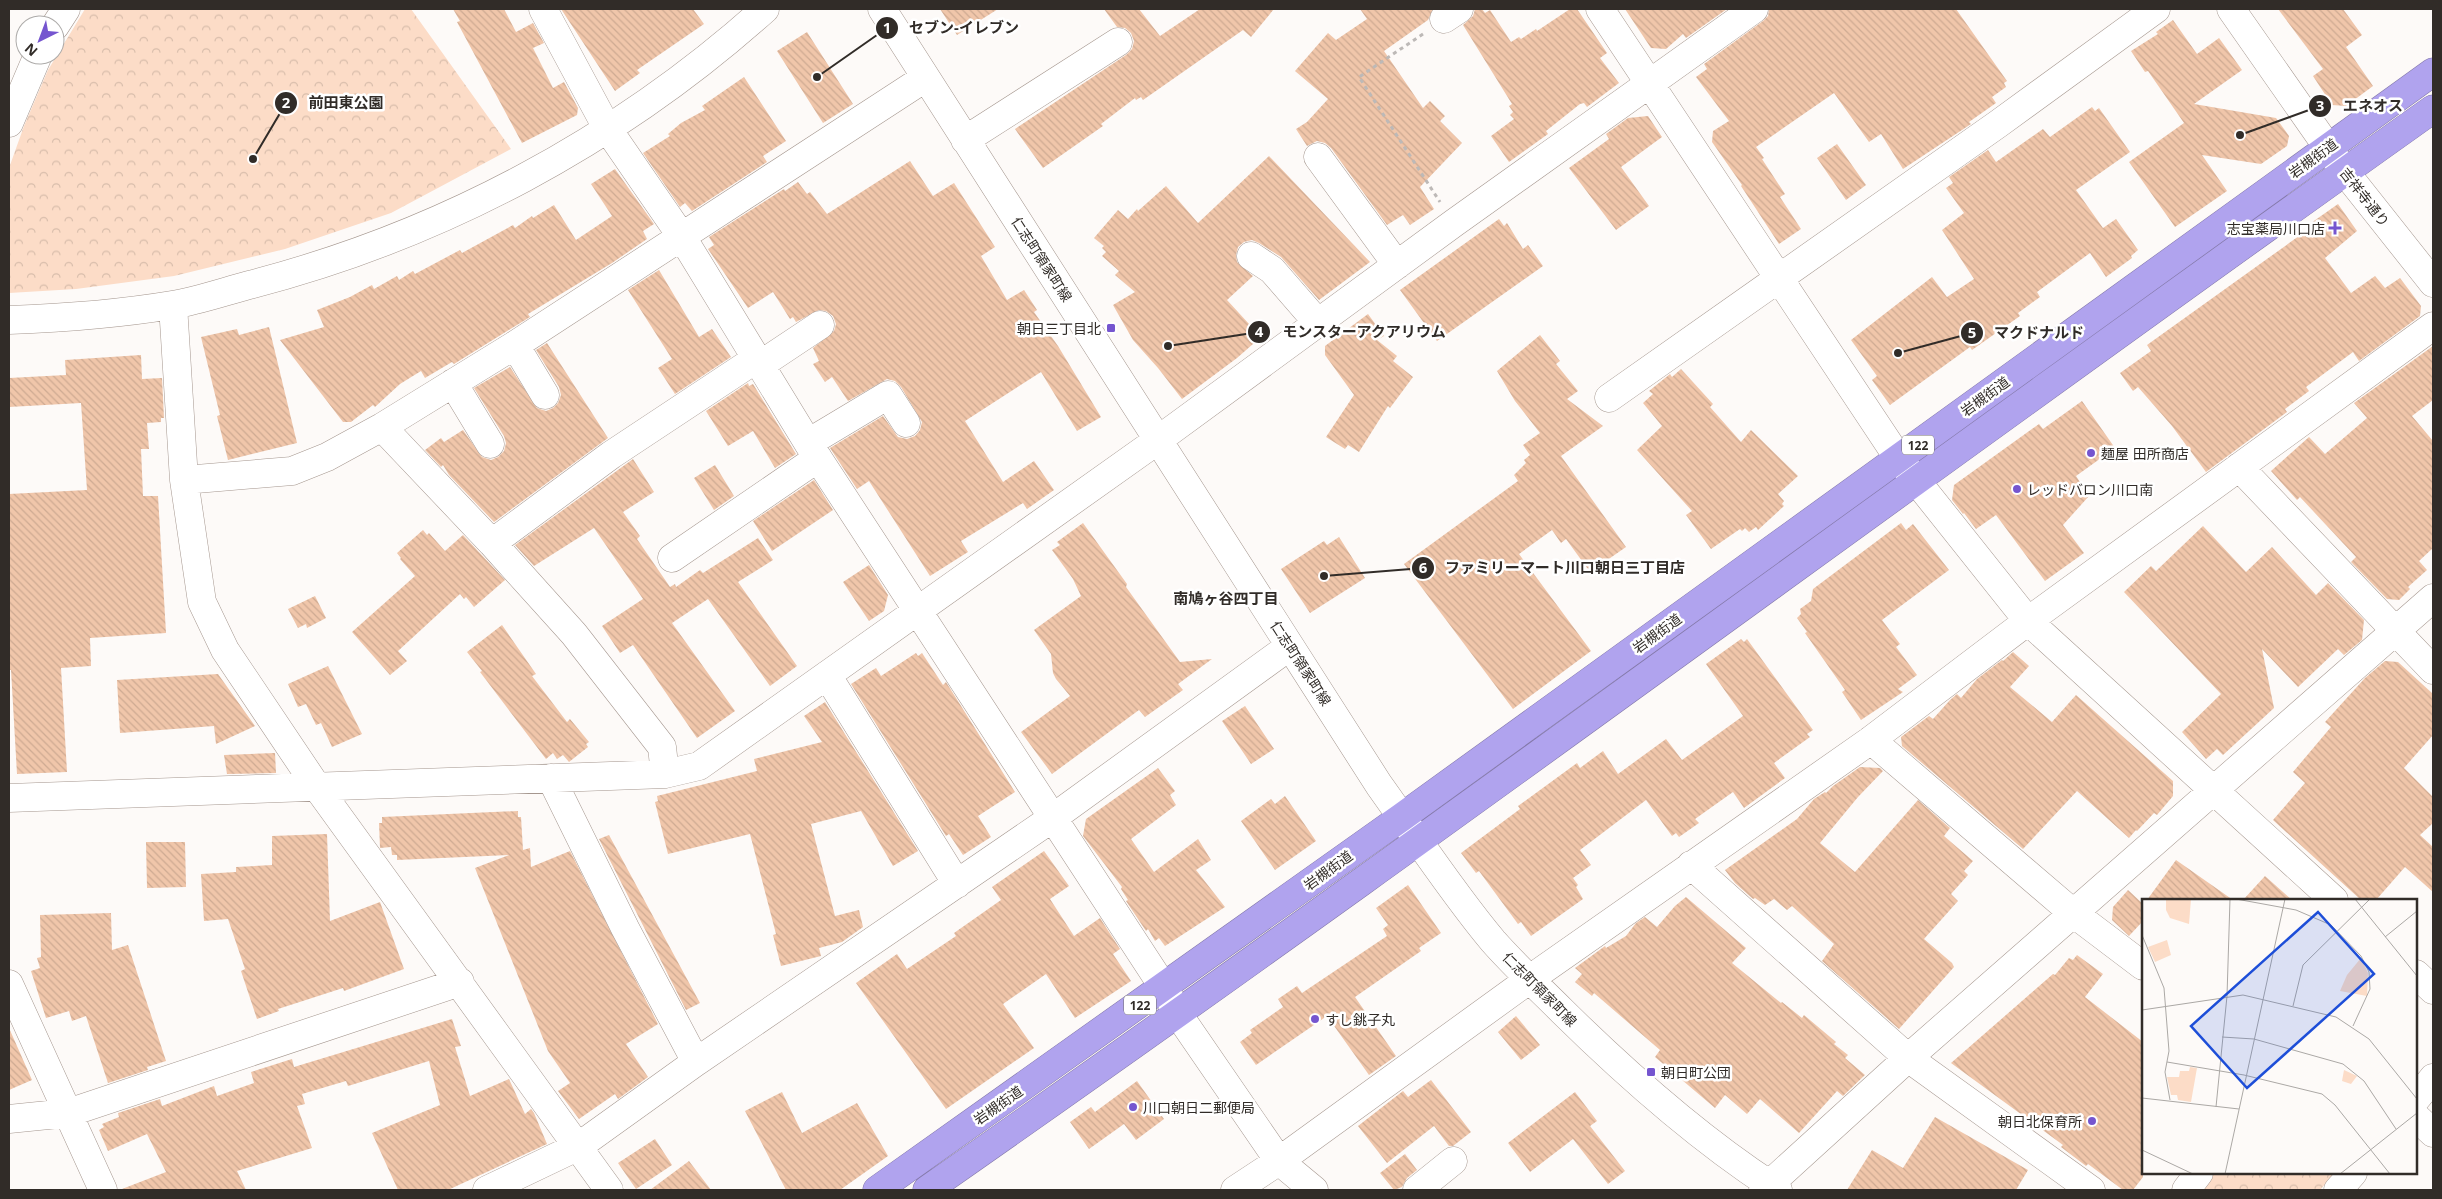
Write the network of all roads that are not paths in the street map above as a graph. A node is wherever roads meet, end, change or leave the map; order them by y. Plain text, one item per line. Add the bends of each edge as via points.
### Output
1 (543, 9) edge
2 (765, 9) edge
3 (882, 9) edge
4 (1600, 9) edge
5 (1754, 9) edge
6 (2156, 9) edge
7 (2231, 9) edge
8 (1118, 42) dead end
9 (34, 65) edge
10 (2433, 72) edge
11 (925, 78) junction
12 (1649, 83) junction
13 (2433, 109) edge
14 (9, 123) edge
15 (607, 128) junction
16 (965, 140) junction
17 (2327, 147) junction
18 (1318, 157) dead end
19 (2345, 172) junction
20 (682, 237) junction
21 (1251, 256) dead end
22 (1397, 265) junction
23 (1779, 279) junction
24 (2433, 283) edge
25 (173, 305) junction
26 (9, 320) edge
27 (1318, 323) junction
28 (820, 325) dead end
29 (2433, 326) edge
30 (515, 345) junction
31 (758, 362) junction
32 (452, 383) junction
33 (545, 395) dead end
34 (1609, 398) dead end
35 (906, 423) dead end
36 (382, 427) junction
37 (1158, 440) junction
38 (490, 444) dead end
39 (813, 450) junction
40 (1899, 459) junction
41 (2239, 467) junction
42 (184, 480) junction
43 (1917, 482) junction
44 (492, 543) junction
45 (672, 558) dead end
46 (2433, 598) edge
47 (919, 610) junction
48 (2028, 621) junction
49 (2397, 631) junction
50 (1290, 646) junction
51 (2433, 670) edge
52 (827, 675) junction
53 (1871, 740) junction
54 (665, 774) junction
55 (551, 778) junction
56 (317, 787) junction
57 (2213, 791) junction
58 (9, 798) edge
59 (1054, 817) junction
60 (1402, 817) junction
61 (1419, 842) junction
62 (1691, 865) junction
63 (957, 884) junction
64 (2333, 899) edge
65 (2073, 913) junction
66 (2142, 965) edge
67 (2417, 975) edge
68 (1530, 979) junction
69 (460, 982) junction
70 (9, 984) edge
71 (1164, 988) junction
72 (2433, 990) edge
73 (1178, 1014) junction
74 (1908, 1058) junction
75 (696, 1062) junction
76 (2433, 1078) edge
77 (2417, 1098) edge
78 (68, 1113) junction
79 (2417, 1118) edge
80 (9, 1120) edge
81 (2433, 1133) edge
82 (579, 1146) junction
83 (1279, 1161) junction
84 (1453, 1161) dead end
85 (2198, 1174) edge
86 (2352, 1174) edge
87 (1770, 1188) edge
88 (103, 1190) edge
89 (486, 1190) edge
90 (609, 1190) edge
91 (877, 1190) edge
92 (927, 1190) edge
93 (1235, 1190) edge
94 (1314, 1190) edge
95 (1417, 1190) edge
96 (2091, 1190) edge
97 (2186, 1190) edge
98 (2338, 1190) edge

1 - 15 street
2 - 15 street via 668,90
3 - 11 street, 仁志町領家町線
4 - 12 street
5 - 12 street
6 - 23 street
7 - 17 street, 吉祥寺通り
8 - 16 street
9 - 14 street
10 - 17 highway, 岩槻街道 / 122
11 - 16 street, 仁志町領家町線
11 - 20 street
12 - 22 street
12 - 23 street
13 - 19 highway, 岩槻街道 / 122
15 - 20 street
15 - 25 street via 489,197 429,225 295,272
16 - 37 street, 仁志町領家町線
17 - 19 street, 吉祥寺通り
17 - 40 highway, 岩槻街道 / 122
18 - 22 street
19 - 24 street, 吉祥寺通り
19 - 43 highway, 岩槻街道 / 122 via 2159,303
20 - 30 street
20 - 31 street
21 - 27 street via 1272,270
22 - 27 street
23 - 34 street
23 - 40 street
25 - 26 street via 67,318
25 - 42 street
27 - 37 street
28 - 31 street
29 - 41 street
30 - 32 street
30 - 33 street
31 - 39 street
31 - 44 street via 611,455
32 - 36 street
32 - 38 street
35 - 39 street via 888,396
36 - 42 street via 327,457 292,470
36 - 44 street
37 - 47 street
37 - 50 street, 仁志町領家町線
39 - 45 street
39 - 47 street
40 - 43 street
40 - 60 highway, 岩槻街道 / 122
41 - 48 street
41 - 49 street
42 - 56 street via 202,602 225,650
43 - 48 street
43 - 61 highway, 岩槻街道 / 122 via 1820,548
44 - 54 street via 574,634 662,747
46 - 49 street
47 - 52 street
47 - 59 street
48 - 53 street
48 - 57 street
49 - 51 street
49 - 57 street
50 - 59 street
50 - 60 street, 仁志町領家町線
52 - 54 street via 699,766
52 - 63 street
53 - 62 street
53 - 65 street
54 - 55 street
55 - 56 street
55 - 75 street
56 - 58 street
56 - 69 street
57 - 64 street
57 - 65 street
59 - 63 street
59 - 71 street
60 - 61 street, 仁志町領家町線
60 - 71 highway, 岩槻街道 / 122
61 - 68 street, 仁志町領家町線 via 1494,942
61 - 73 highway, 岩槻街道 / 122
62 - 68 street
62 - 74 street
63 - 75 street
65 - 66 street
65 - 74 street
67 - 72 street
68 - 83 street
68 - 87 street, 仁志町領家町線 via 1644,1087
69 - 78 street
69 - 82 street
70 - 78 street
71 - 73 street
71 - 91 highway, 岩槻街道 / 122
73 - 83 street
73 - 92 highway, 岩槻街道 / 122
74 - 87 street
74 - 96 street
75 - 82 street
76 - 77 street
78 - 80 street
78 - 88 street
79 - 81 street
82 - 89 street
82 - 90 street
83 - 93 street
83 - 94 street
84 - 95 street
85 - 97 street
86 - 98 street

